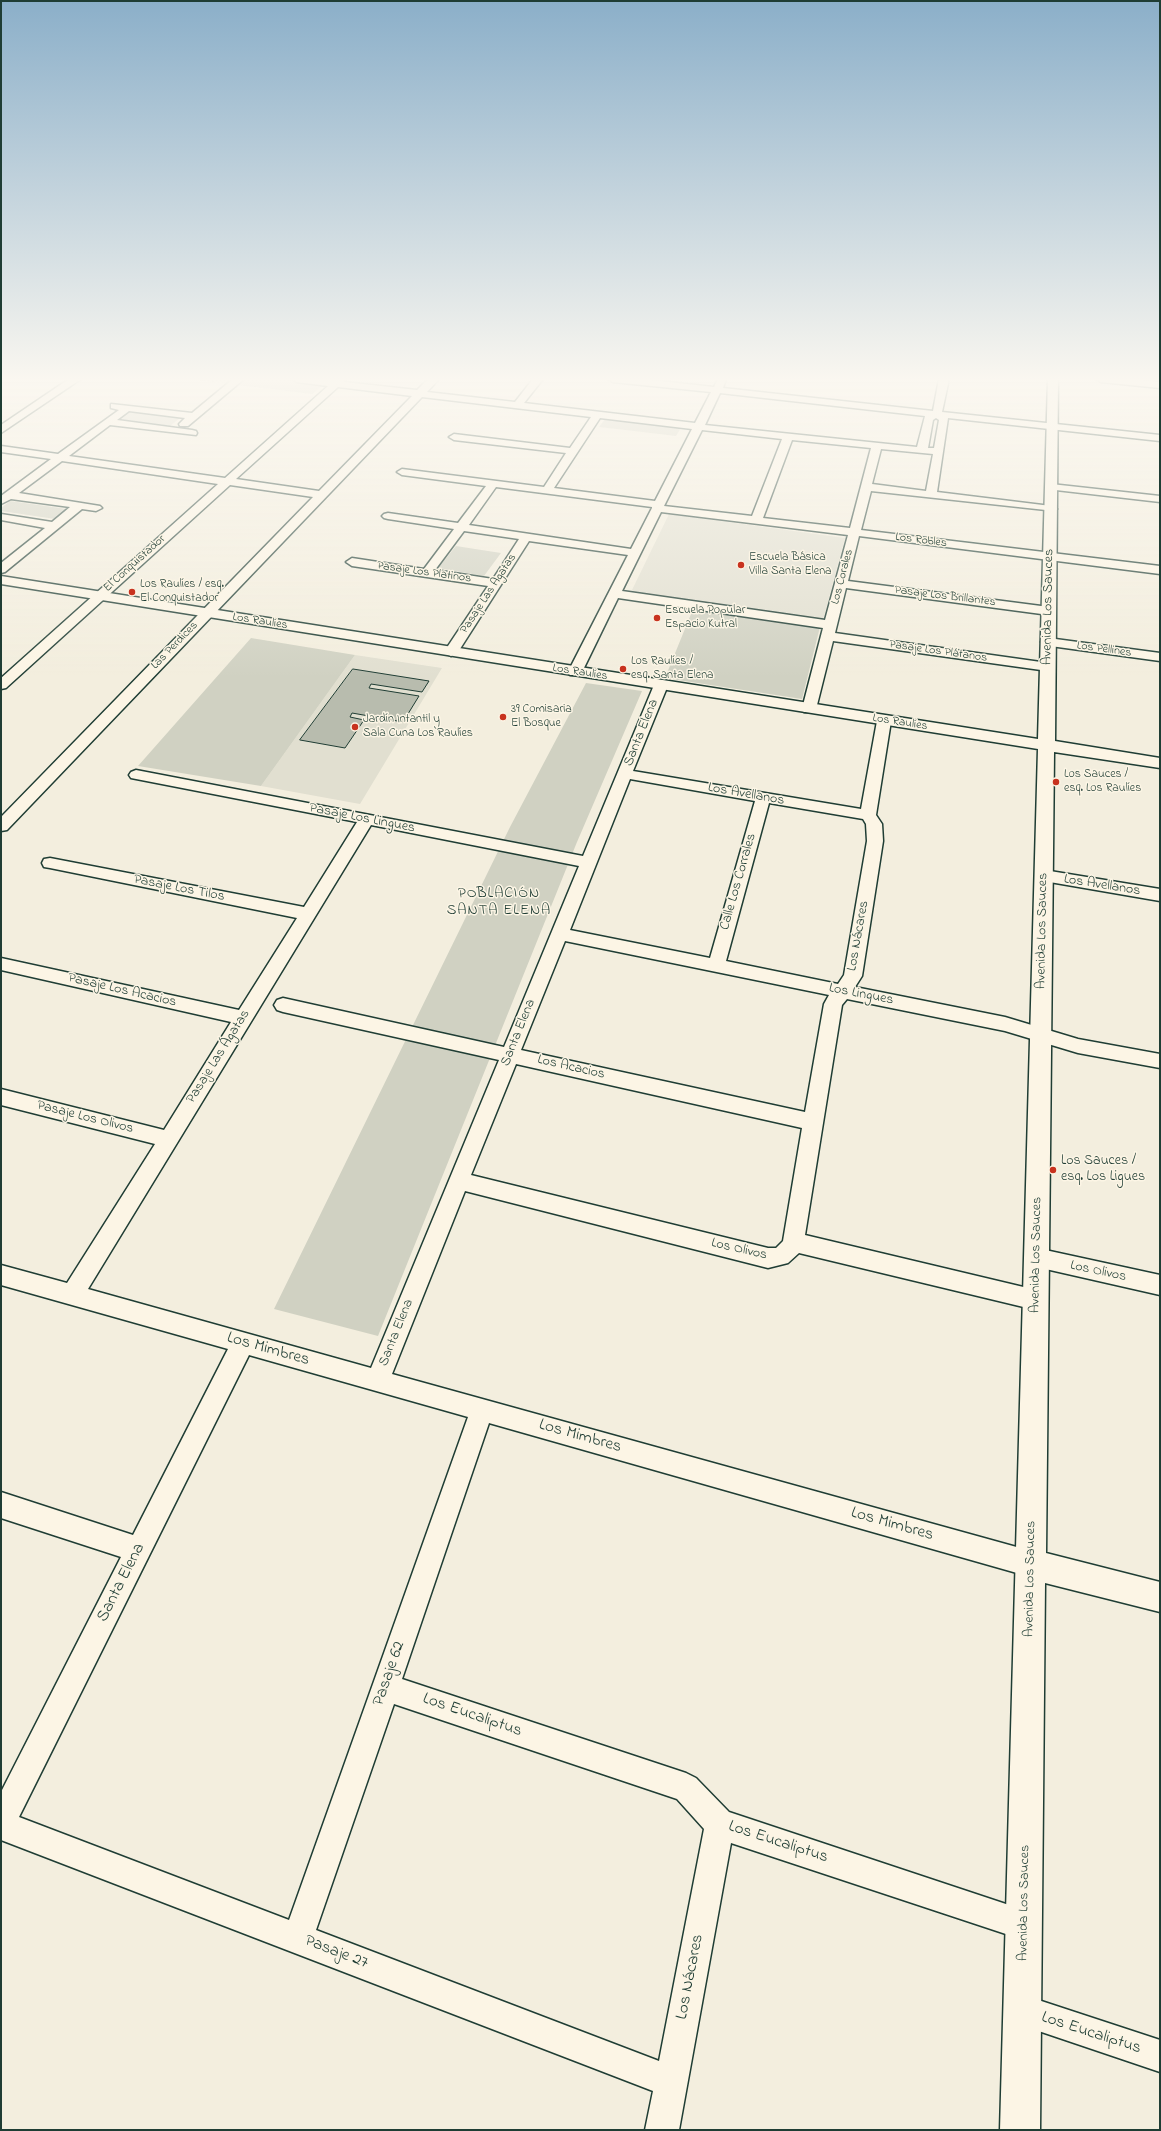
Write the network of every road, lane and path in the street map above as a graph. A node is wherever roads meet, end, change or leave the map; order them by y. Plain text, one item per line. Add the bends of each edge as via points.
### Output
1 (32, 478) edge
2 (202, 478) edge
3 (231, 478) edge
4 (337, 478) edge
5 (451, 478) edge
6 (555, 478) edge
7 (672, 478) edge
8 (772, 478) edge
9 (868, 478) edge
10 (934, 478) edge
11 (1051, 478) edge
12 (227, 482) junction
13 (493, 484) junction
14 (1051, 487) junction
15 (866, 488) junction
16 (547, 490) junction
17 (321, 495) junction
18 (931, 495) junction
19 (5, 498) edge
20 (1160, 499) edge
21 (80, 505) junction
22 (658, 506) junction
23 (96, 508) dead end
24 (1051, 509) junction
25 (388, 516) dead end
26 (1, 517) edge
27 (756, 520) junction
28 (55, 526) junction
29 (461, 527) junction
30 (854, 532) junction
31 (526, 537) junction
32 (635, 553) junction
33 (1050, 556) junction
34 (352, 562) dead end
35 (1, 569) edge
36 (1160, 570) edge
37 (428, 573) junction
38 (1, 580) edge
39 (496, 583) junction
40 (841, 584) junction
41 (614, 594) junction
42 (99, 596) junction
43 (1049, 611) junction
44 (206, 613) junction
45 (829, 630) junction
46 (1048, 642) junction
47 (451, 652) junction
48 (1160, 657) edge
49 (1048, 667) junction
50 (575, 672) junction
51 (1, 685) edge
52 (661, 686) junction
53 (809, 709) junction
54 (884, 721) junction
55 (1046, 746) junction
56 (1160, 763) edge
57 (625, 774) junction
58 (136, 775) dead end
59 (763, 798) junction
60 (868, 815) junction
61 (367, 819) junction
62 (1, 826) edge
63 (589, 862) junction
64 (50, 863) dead end
65 (1044, 876) junction
66 (1160, 895) edge
67 (308, 914) junction
68 (560, 934) junction
69 (1, 964) edge
70 (716, 966) junction
71 (842, 991) junction
72 (283, 1005) dead end
73 (244, 1018) junction
74 (1041, 1035) junction
75 (510, 1054) junction
76 (1160, 1061) edge
77 (1, 1097) edge
78 (812, 1122) junction
79 (168, 1139) junction
80 (459, 1181) junction
81 (793, 1242) junction
82 (1036, 1258) junction
83 (1, 1275) edge
84 (1160, 1285) edge
85 (72, 1295) junction
86 (1036, 1300) junction
87 (243, 1343) junction
88 (377, 1381) junction
89 (482, 1410) junction
90 (1, 1505) edge
91 (139, 1550) junction
92 (1031, 1564) junction
93 (1160, 1597) edge
94 (385, 1687) junction
95 (1, 1824) edge
96 (720, 1824) junction
97 (1024, 1925) junction
98 (298, 1939) junction
99 (1023, 2012) junction
100 (1160, 2056) edge
101 (671, 2082) junction
102 (662, 2130) edge
103 (1020, 2130) edge

1 - 19 street
2 - 12 street
3 - 12 street, El Conquistador
4 - 17 street, Las Perdices
5 - 13 street, Los Robles
6 - 16 street
7 - 22 street
8 - 27 street
9 - 15 street, Los Corales
10 - 18 street
11 - 14 street, Avenida Los Sauces
12 - 17 street
12 - 42 street, El Conquistador
13 - 16 street, Los Robles
13 - 29 street
14 - 20 street
14 - 24 street, Avenida Los Sauces
15 - 18 street
15 - 30 street, Los Corales
16 - 22 street, Los Robles
17 - 44 street, Las Perdices
18 - 24 street
19 - 21 street
21 - 23 street
21 - 28 street
22 - 27 street, Los Robles
22 - 32 street
24 - 33 street, Avenida Los Sauces
25 - 29 street
26 - 28 street
27 - 30 street, Los Robles
28 - 35 street
29 - 31 street
29 - 37 street
30 - 33 street, Los Robles
30 - 40 street, Los Corales
31 - 32 street
31 - 39 street, Pasaje Las Agatas
32 - 41 street
33 - 36 street, Los Robles
33 - 43 street, Avenida Los Sauces
34 - 37 street, Pasaje Los Platinos
37 - 39 street, Pasaje Los Platinos
38 - 42 street, Los Raulíes
39 - 47 street, Pasaje Las Agatas
40 - 43 street, Pasaje Los Brillantes
40 - 45 street, Los Corales
41 - 45 street
41 - 50 street
42 - 44 street, Los Raulíes
42 - 51 street, El Conquistador
43 - 46 street, Avenida Los Sauces
44 - 47 street, Los Raulíes
44 - 62 street, Las Perdices
45 - 49 street, Pasaje Los Plátanos
45 - 53 street, Los Corales
46 - 48 street, Los Pellines
46 - 49 street, Avenida Los Sauces
47 - 50 street, Los Raulíes
49 - 55 street, Avenida Los Sauces
50 - 52 street, Los Raulíes
52 - 53 street, Los Raulíes
52 - 57 street, Santa Elena
53 - 54 street, Los Raulíes
54 - 55 street, Los Raulíes
54 - 60 street, Los Nácares
55 - 56 street, Los Raulíes
55 - 65 street, Avenida Los Sauces
57 - 59 street, Los Avellanos
57 - 63 street, Santa Elena
58 - 61 street, Pasaje Los Lingues
59 - 60 street, Los Avellanos
59 - 70 street, Calle Los Corrales
60 - 71 street, Los Nácares via 874,824 875,841 853,976
61 - 63 street, Pasaje Los Lingues
61 - 67 street, Pasaje Las Ágatas
63 - 68 street, Santa Elena
64 - 67 street, Pasaje Los Tilos
65 - 66 street, Los Avellanos
65 - 74 street, Avenida Los Sauces
67 - 73 street, Pasaje Las Ágatas
68 - 70 street, Los Lingues
68 - 75 street, Santa Elena
69 - 73 street, Pasaje Los Acacios
70 - 71 street, Los Lingues
71 - 74 street, Los Lingues via 1005,1024
71 - 78 street, Los Nácares via 833,1004
72 - 75 street, Los Acacios
73 - 79 street, Pasaje Las Ágatas
74 - 76 street, Los Lingues via 1078,1046
74 - 82 street, Avenida Los Sauces
75 - 78 street, Los Acacios
75 - 80 street, Santa Elena
77 - 79 street, Pasaje Los Olivos
78 - 81 street, Los Nácares
79 - 85 street, Pasaje Las Ágatas
80 - 81 street, Los Olivos via 768,1258 786,1253
80 - 88 street, Santa Elena
81 - 86 street
82 - 84 street, Los Olivos
82 - 86 street, Avenida Los Sauces
83 - 85 street, Los Mimbres
85 - 87 street, Los Mimbres
86 - 92 street, Avenida Los Sauces
87 - 88 street, Los Mimbres
87 - 91 street, Santa Elena
88 - 89 street, Los Mimbres
89 - 92 street, Los Mimbres
89 - 94 street, Pasaje 62
90 - 91 street
91 - 95 street, Santa Elena
92 - 93 street, Los Mimbres
92 - 97 street, Avenida Los Sauces
94 - 96 street, Los Eucaliptus via 686,1788
94 - 98 street, Pasaje 62
95 - 98 street, Pasaje 27
96 - 97 street, Los Eucaliptus
96 - 101 street, Los Nácares
97 - 99 street, Avenida Los Sauces
98 - 101 street, Pasaje 27
99 - 100 street, Los Eucaliptus
99 - 103 street, Avenida Los Sauces
101 - 102 street, Los Nácares

